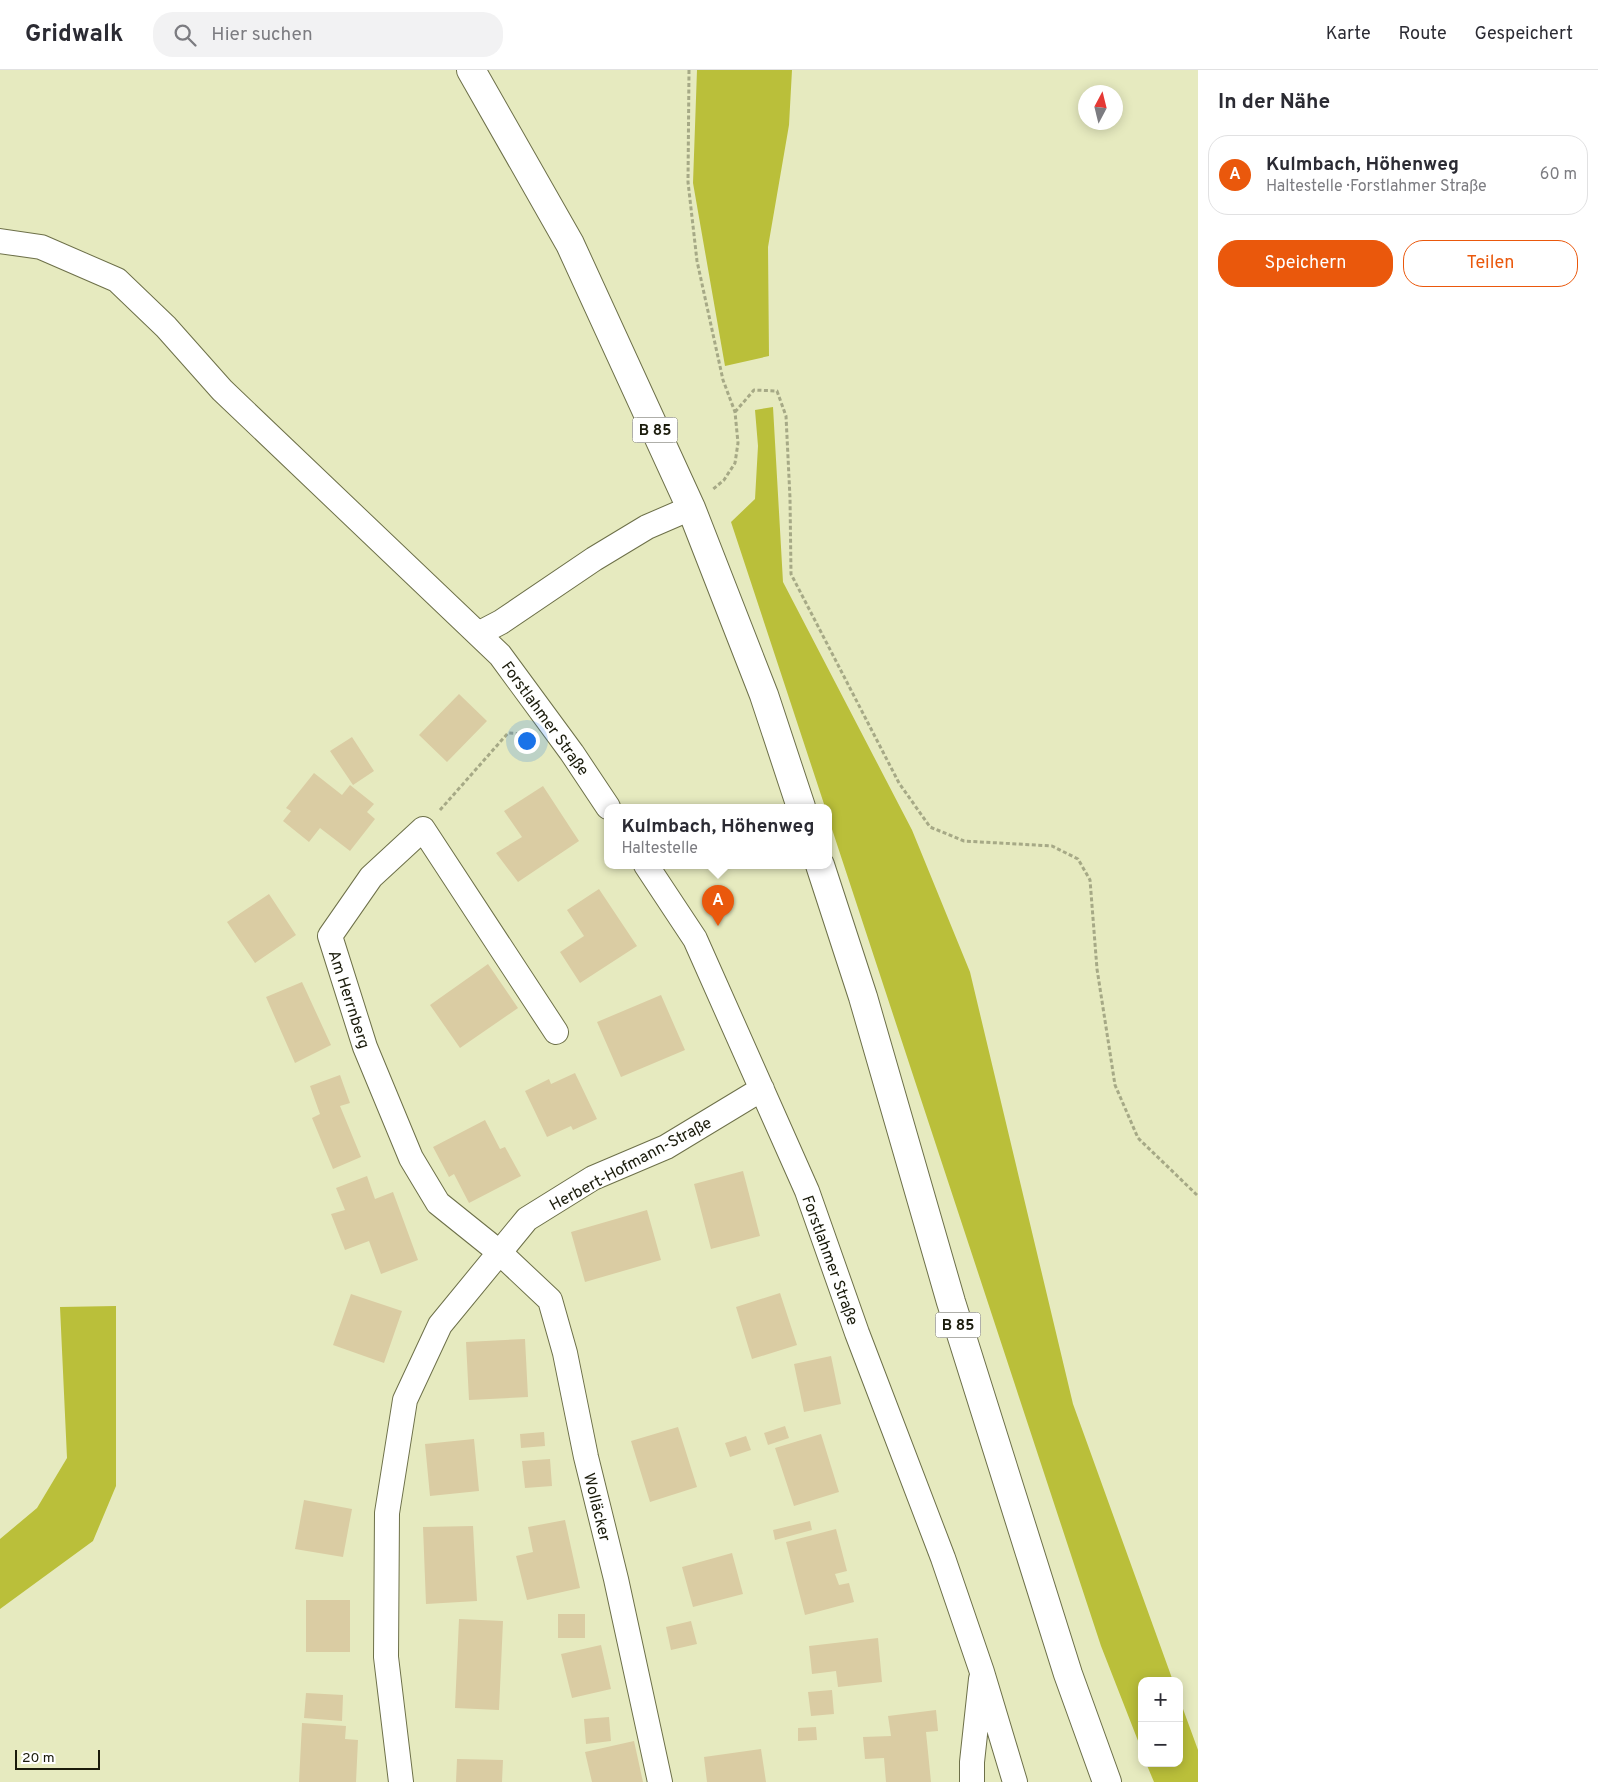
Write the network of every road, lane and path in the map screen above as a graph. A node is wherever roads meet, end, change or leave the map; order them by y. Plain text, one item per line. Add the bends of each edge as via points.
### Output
1 (472, 70) edge
2 (689, 70) edge
3 (0, 241) edge
4 (735, 412) junction
5 (688, 503) junction
6 (478, 634) junction
7 (561, 738) junction
8 (606, 804) edge
9 (800, 804) edge
10 (423, 829) junction
11 (649, 869) edge
12 (821, 869) edge
13 (556, 1032) dead end
14 (762, 1089) junction
15 (1198, 1196) edge
16 (499, 1252) junction
17 (982, 1672) junction
18 (401, 1782) edge
19 (660, 1782) edge
20 (972, 1782) edge
21 (1015, 1782) edge
22 (1107, 1782) edge

1 - 5 main road, B 85 via 570,244
2 - 4 path via 688,182 696,261 724,380
3 - 6 street, Forstlahmer Straße via 41,247 117,280 166,327 222,390
4 - 5 path via 738,443 735,463 724,480
4 - 15 path via 754,390 777,390 786,416 791,574 899,783 930,826 964,841 1052,846 1078,859 1090,880 1097,969 1115,1085 1138,1138
5 - 6 street
5 - 9 main road, B 85 via 764,695
6 - 7 street, Forstlahmer Straße via 500,655
7 - 8 street, Forstlahmer Straße
7 - 10 path via 508,733
10 - 13 street
10 - 16 street, Am Herrnberg via 371,877 330,936 366,1047 411,1158 438,1203
11 - 14 street, Forstlahmer Straße via 694,939
12 - 22 main road, B 85 via 863,997 954,1312 1068,1674
14 - 16 street, Herbert-Hofmann-Straße via 666,1147 593,1178 527,1219
14 - 17 street, Forstlahmer Straße via 807,1191
16 - 18 street, Herbert-Hofmann-Straße via 440,1325 406,1400 387,1512 386,1657
16 - 19 street, Wolläcker via 550,1300 565,1353
17 - 20 street, Forstlahmer Straße
17 - 21 street, Forstlahmer Straße

